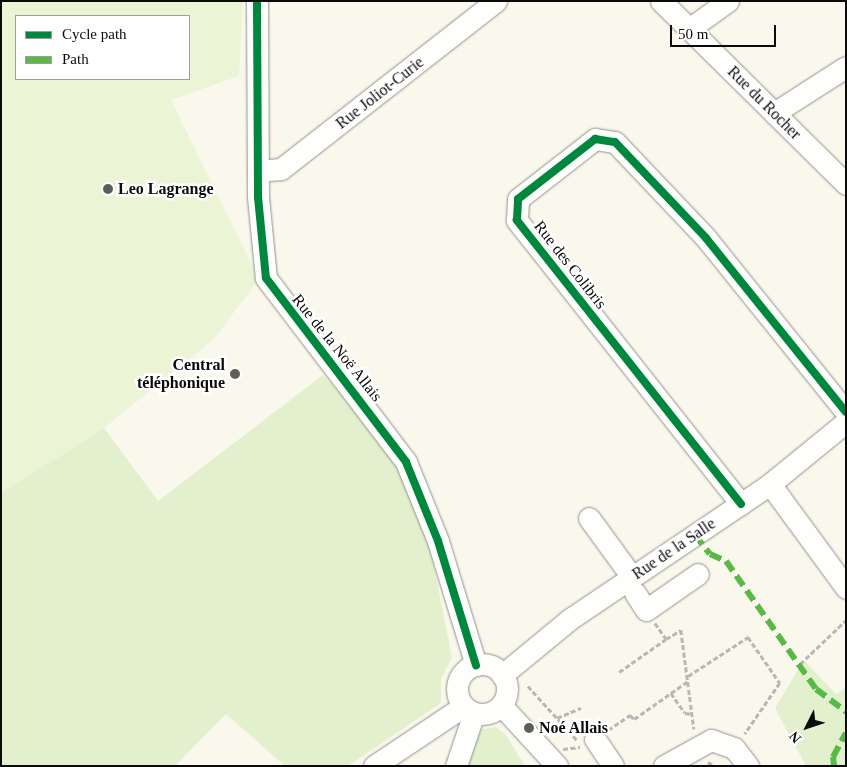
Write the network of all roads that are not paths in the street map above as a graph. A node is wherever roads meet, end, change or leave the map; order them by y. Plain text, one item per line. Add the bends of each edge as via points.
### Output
1 (257, 1) edge
2 (496, 1) edge
3 (661, 1) edge
4 (728, 1) edge
5 (689, 28) junction
6 (846, 67) edge
7 (774, 113) junction
8 (258, 171) junction
9 (846, 184) edge
10 (846, 412) edge
11 (846, 422) edge
12 (770, 484) junction
13 (741, 504) junction
14 (589, 518) dead end
15 (698, 574) dead end
16 (846, 588) edge
17 (638, 593) junction
18 (476, 665) junction
19 (502, 675) junction
20 (501, 706) junction
21 (469, 710) junction
22 (589, 746) road end
23 (557, 758) edge
24 (743, 760) edge
25 (675, 762) edge
26 (374, 766) edge
27 (456, 766) edge
28 (613, 766) edge

1 - 8 street, Rue de la Noë Allais
2 - 8 street, Rue Joliot-Curie via 281,169
3 - 5 street, Rue du Rocher
4 - 5 street
5 - 7 street, Rue du Rocher
6 - 7 street
7 - 9 street, Rue du Rocher
8 - 18 street, Rue de la Noë Allais via 266,278 406,462 438,541
10 - 13 street, Rue des Colibris via 706,238 616,142 594,139 518,199 517,220
11 - 12 street, Rue de la Salle
12 - 13 street, Rue de la Salle
12 - 16 street
13 - 17 street, Rue de la Salle
14 - 17 street
15 - 17 street
17 - 19 street, Rue de la Salle via 570,618
18 - 19 street via 491,666
18 - 21 street via 458,682
19 - 20 street via 507,690
20 - 21 street via 489,713
20 - 23 street
21 - 26 street
21 - 27 street
22 - 28 street
24 - 25 street via 712,740 696,745

